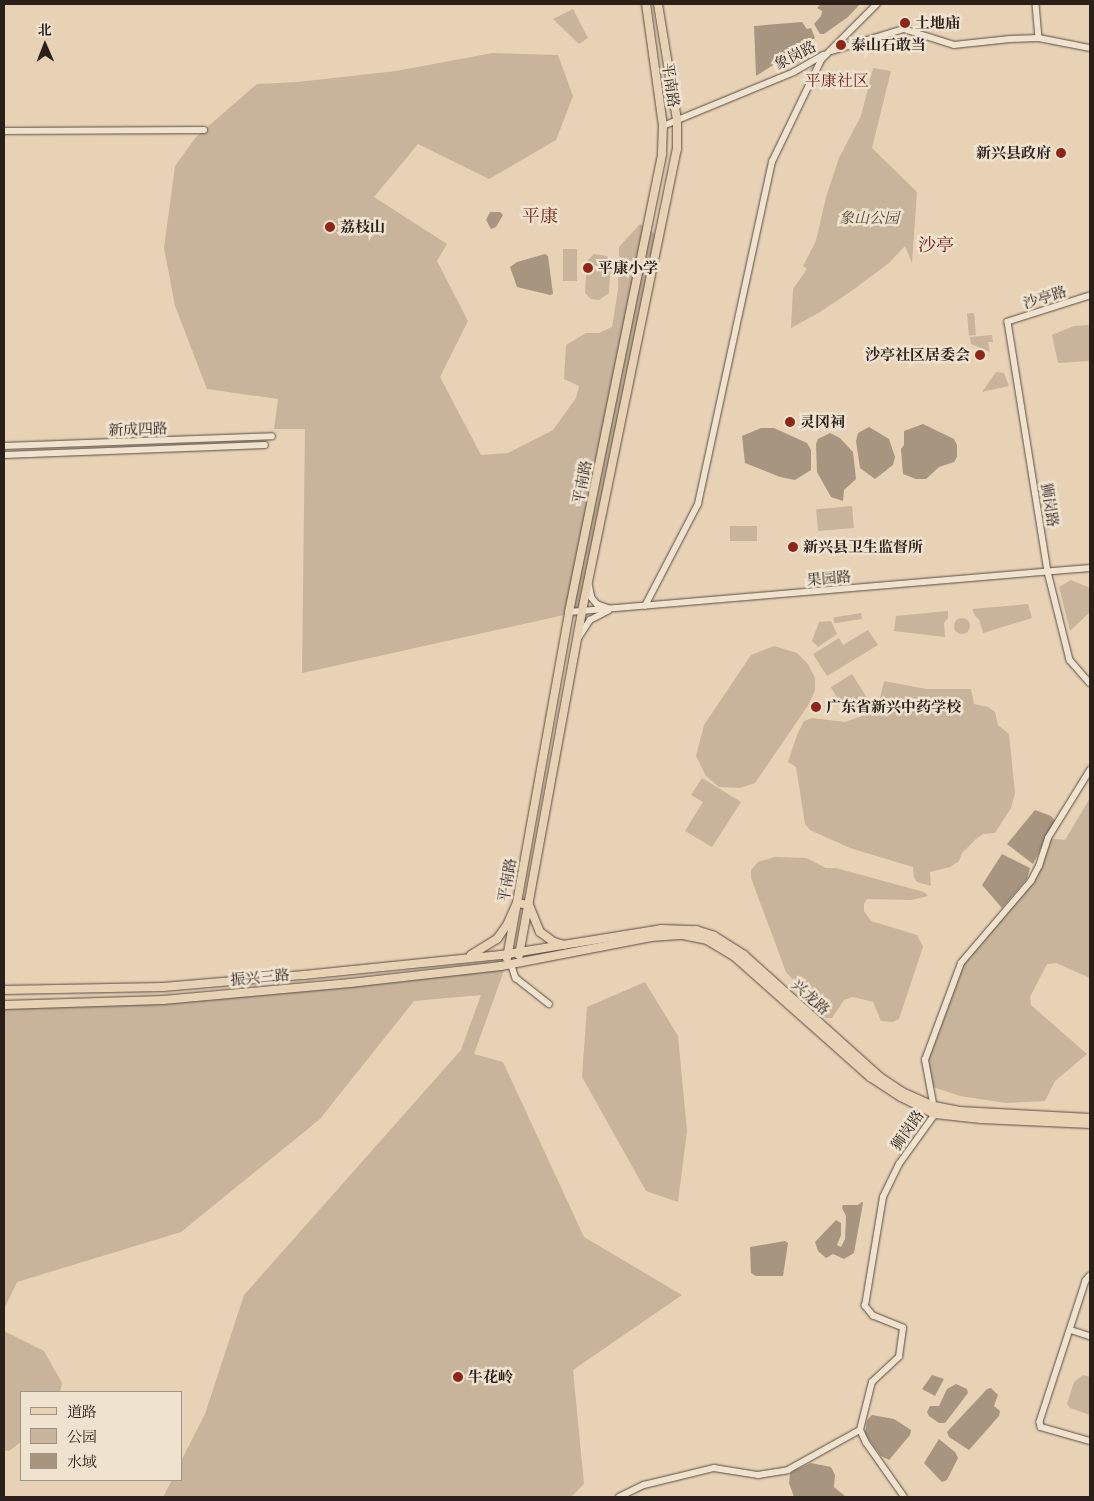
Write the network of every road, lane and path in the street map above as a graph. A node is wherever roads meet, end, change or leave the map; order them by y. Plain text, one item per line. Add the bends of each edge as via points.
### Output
1 (646, 4) edge
2 (658, 4) edge
3 (877, 4) edge
4 (1036, 4) edge
5 (1039, 38) junction
6 (1090, 48) edge
7 (830, 52) junction
8 (677, 120) junction
9 (663, 126) junction
10 (204, 130) dead end
11 (4, 131) edge
12 (1090, 296) edge
13 (1008, 322) joint
14 (272, 436) dead end
15 (266, 445) dead end
16 (4, 446) edge
17 (4, 455) edge
18 (1090, 568) edge
19 (1048, 572) junction
20 (589, 576) junction
21 (645, 606) junction
22 (615, 609) junction
23 (582, 611) junction
24 (570, 612) junction
25 (576, 644) junction
26 (1090, 683) edge
27 (1090, 770) edge
28 (517, 903) junction
29 (529, 905) junction
30 (569, 946) junction
31 (519, 953) junction
32 (508, 954) junction
33 (465, 957) junction
34 (512, 963) junction
35 (4, 990) edge
36 (40, 990) junction
37 (40, 1003) junction
38 (4, 1004) edge
39 (550, 1004) dead end
40 (935, 1110) junction
41 (1090, 1118) edge
42 (1090, 1124) edge
43 (1090, 1276) edge
44 (1071, 1330) junction
45 (1090, 1336) edge
46 (860, 1430) junction
47 (1090, 1442) edge
48 (619, 1497) edge
49 (904, 1497) edge

1 - 9 main road, 平南路
2 - 8 main road, 平南路
3 - 7 street
4 - 5 street
5 - 6 street, 象岗路
5 - 7 street, 象岗路 via 954,45 904,29
7 - 8 street, 象岗路 via 794,72
7 - 21 street via 821,60 772,162 698,504
8 - 9 street, 象岗路
8 - 20 main road, 平南路 via 677,149
9 - 24 main road, 平南路 via 662,152
10 - 11 street
12 - 13 street, 沙亭路
13 - 19 street, 狮岗路
14 - 16 street, 新成四路
15 - 17 street, 新成四路
18 - 19 street, 果园路
19 - 21 street, 果园路
19 - 26 street, 狮岗路 via 1070,660
20 - 22 street via 592,598 605,607
20 - 23 main road, 平南路
21 - 22 street, 果园路
22 - 23 street, 果园路
22 - 25 street via 590,620
23 - 24 street, 果园路
23 - 25 main road, 平南路
24 - 28 main road, 平南路
25 - 29 main road, 平南路
27 - 40 street, 狮岗路 via 1048,838 1030,882 961,963 925,1060
28 - 29 main road
28 - 32 main road, 平南路
28 - 33 main road via 497,939
29 - 30 main road via 540,932 554,942
29 - 31 main road, 平南路
30 - 31 main road, 兴龙路
30 - 40 main road, 兴龙路 via 670,929 696,930 714,936 744,955 880,1077
31 - 32 main road, 兴龙路
31 - 34 main road, 平南路
32 - 33 main road, 振兴三路
32 - 34 main road, 平南路
33 - 36 main road, 振兴三路 via 163,987
34 - 37 main road, 振兴三路 via 350,983 163,1000
34 - 39 street via 516,978
34 - 40 main road, 兴龙路 via 670,935 706,940 735,956 870,1077 901,1097
35 - 36 main road, 振兴三路
36 - 37 main road
37 - 38 main road, 振兴三路
40 - 41 main road, 兴龙路
40 - 42 main road, 兴龙路 via 981,1120
40 - 46 street, 狮岗路 via 899,1164 883,1197 865,1306 873,1316 903,1328 898,1357 872,1382
43 - 44 street
44 - 45 street
44 - 47 street via 1040,1424
46 - 48 street via 788,1470 758,1475 714,1468 644,1485
46 - 49 street

